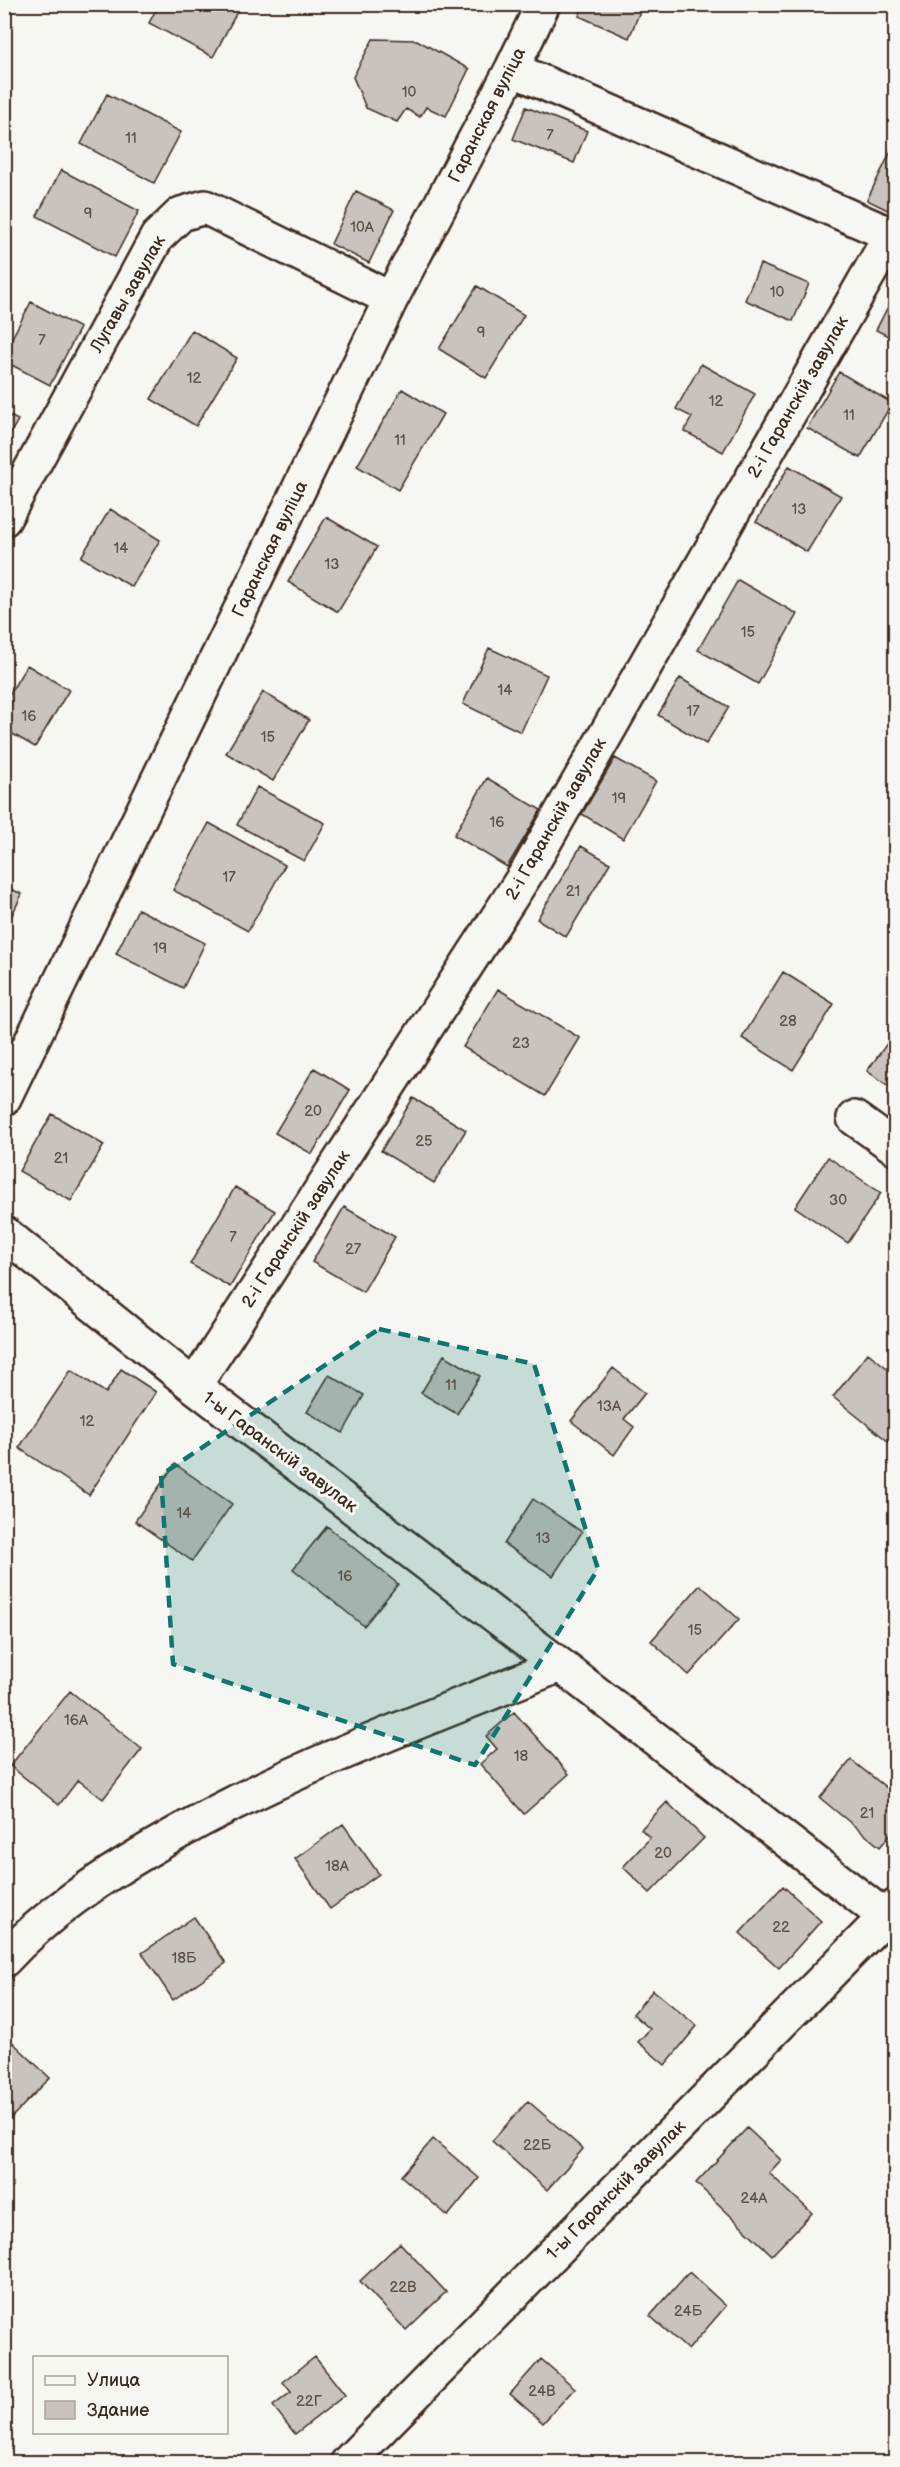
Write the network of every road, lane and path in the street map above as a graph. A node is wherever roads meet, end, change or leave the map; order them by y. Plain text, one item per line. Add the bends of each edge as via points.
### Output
1 (543, 4) edge
2 (512, 69) junction
3 (893, 236) edge
4 (391, 298) junction
5 (4, 519) edge
6 (4, 1098) edge
7 (854, 1118) dead end
8 (896, 1148) edge
9 (4, 1233) edge
10 (194, 1386) junction
11 (560, 1665) junction
12 (892, 1916) edge
13 (4, 1959) edge
14 (348, 2463) edge

1 - 2 street, Гаранская вуліца
2 - 3 street
2 - 4 street, Гаранская вуліца
3 - 10 street, 2-і Гаранскій завулак via 529,869
4 - 5 street, Лугавы завулак via 205,207 181,214 157,237
4 - 6 street, Гаранская вуліца
7 - 8 street
9 - 10 street, 1-ы Гаранскій завулак
10 - 11 street, 1-ы Гаранскій завулак
11 - 12 street, 1-ы Гаранскій завулак
11 - 13 street via 314,1764 208,1815 108,1874 24,1938
12 - 14 street, 1-ы Гаранскій завулак

